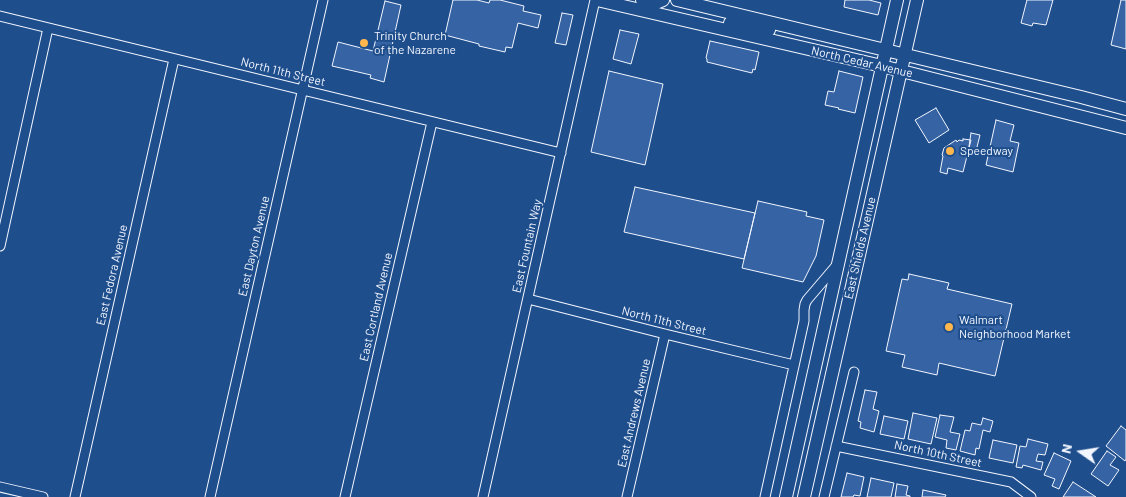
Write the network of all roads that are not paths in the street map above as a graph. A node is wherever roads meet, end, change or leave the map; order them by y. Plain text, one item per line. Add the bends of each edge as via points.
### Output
1 (323, 0) edge
2 (596, 0) edge
3 (642, 0) edge
4 (663, 0) edge
5 (677, 0) edge
6 (897, 0) edge
7 (917, 0) edge
8 (0, 16) edge
9 (684, 20) junction
10 (784, 26) junction
11 (48, 28) junction
12 (885, 50) junction
13 (904, 54) junction
14 (174, 58) junction
15 (882, 66) junction
16 (900, 71) junction
17 (302, 90) junction
18 (1104, 103) junction
19 (1044, 108) junction
20 (1126, 109) edge
21 (432, 122) junction
22 (1126, 128) edge
23 (561, 153) junction
24 (848, 218) junction
25 (0, 246) edge
26 (860, 252) junction
27 (838, 264) junction
28 (528, 299) junction
29 (830, 299) junction
30 (666, 334) junction
31 (794, 365) junction
32 (854, 372) dead end
33 (818, 436) junction
34 (836, 446) junction
35 (0, 487) edge
36 (43, 497) edge
37 (75, 497) edge
38 (210, 497) edge
39 (345, 497) edge
40 (483, 497) edge
41 (627, 497) edge
42 (765, 497) edge
43 (786, 497) edge
44 (804, 497) edge
45 (824, 497) edge
46 (1031, 497) edge

1 - 17 street, East Dayton Avenue
2 - 9 main road, North Cedar Avenue
2 - 23 street, East Fountain Way
3 - 4 main road via 656,3
5 - 10 main road, North Cedar Avenue
6 - 12 main road, East Shields Avenue
7 - 13 main road, East Shields Avenue
8 - 11 street, North 11th Street
9 - 10 main road via 695,16 774,31
9 - 15 main road, North Cedar Avenue
10 - 12 main road, North Cedar Avenue
11 - 14 street, North 11th Street
11 - 25 street
12 - 13 main road, North Cedar Avenue
12 - 15 main road, East Shields Avenue
13 - 16 main road, East Shields Avenue
13 - 18 main road, North Cedar Avenue
14 - 17 street, North 11th Street
14 - 37 street, East Fedora Avenue
15 - 16 main road, North Cedar Avenue
15 - 24 main road, East Shields Avenue
16 - 19 main road, North Cedar Avenue
16 - 26 main road, East Shields Avenue
17 - 21 street, North 11th Street
17 - 38 street, East Dayton Avenue
18 - 19 main road via 1086,107 1060,99 1048,101
18 - 20 main road, North Cedar Avenue
19 - 22 main road, North Cedar Avenue
21 - 23 street, North 11th Street
21 - 39 street, East Cortland Avenue
23 - 28 street, East Fountain Way
24 - 26 main road via 855,225 853,242
24 - 27 main road, East Shields Avenue
26 - 33 main road, East Shields Avenue
27 - 29 main road, East Shields Avenue
27 - 31 street via 805,304
28 - 30 street, North 11th Street
28 - 40 street, East Fountain Way
29 - 33 main road via 828,348 810,424 813,434
29 - 43 main road, East Shields Avenue
30 - 31 street, North 11th Street
30 - 41 street, East Andrews Avenue
31 - 42 street
32 - 34 street
33 - 44 main road, East Shields Avenue
34 - 45 street
34 - 46 street, North 10th Street via 1011,482
35 - 36 street

